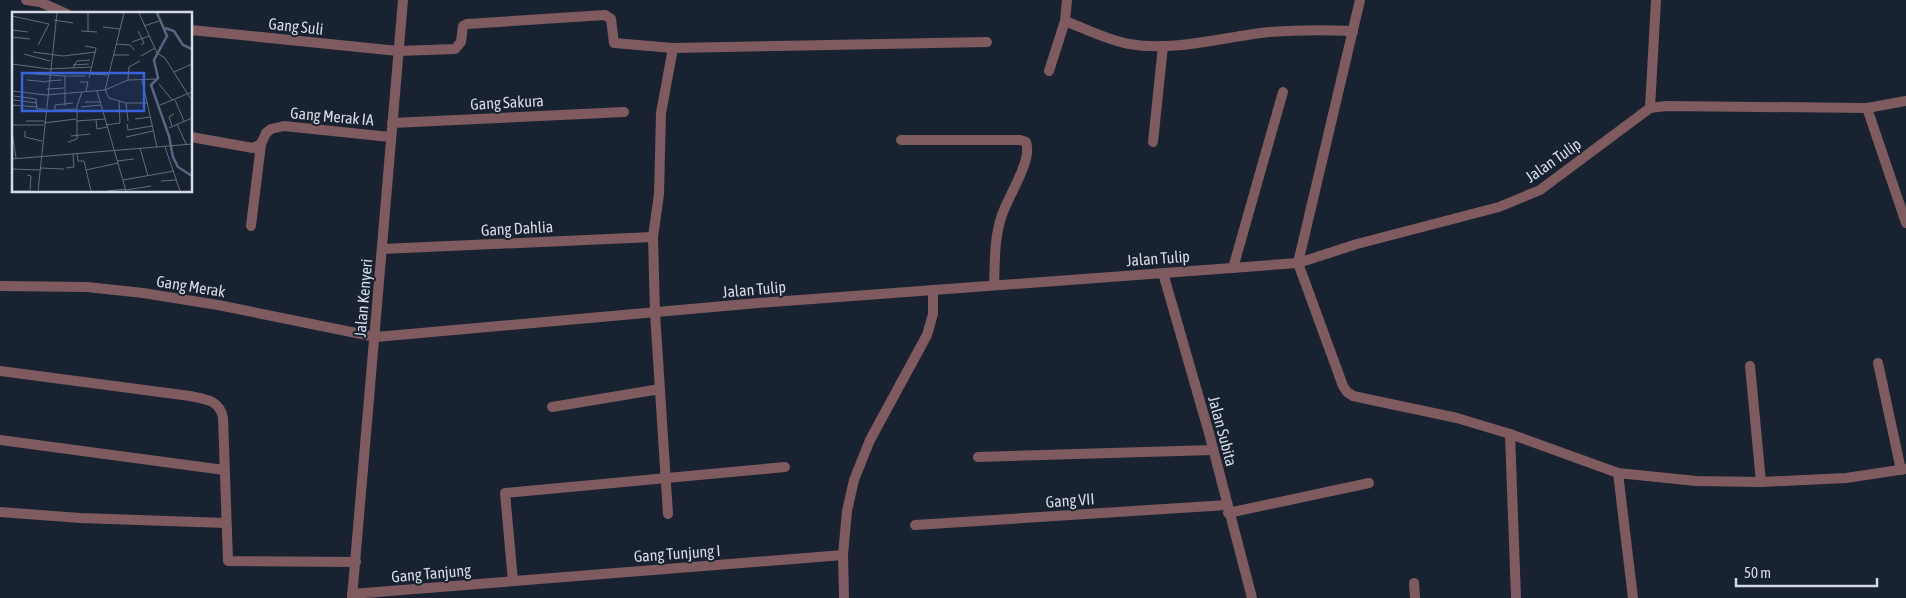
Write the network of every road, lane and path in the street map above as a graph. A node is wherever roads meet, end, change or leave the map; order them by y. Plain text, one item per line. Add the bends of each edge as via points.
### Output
1 (26, 0) edge
2 (403, 0) edge
3 (1067, 0) edge
4 (1360, 0) edge
5 (1656, 0) edge
6 (62, 12) edge
7 (1065, 21) junction
8 (192, 30) edge
9 (1353, 32) junction
10 (987, 42) dead end
11 (1163, 46) junction
12 (674, 48) junction
13 (398, 51) junction
14 (1049, 71) dead end
15 (1283, 92) dead end
16 (1906, 102) edge
17 (1650, 108) junction
18 (1867, 108) junction
19 (624, 112) dead end
20 (392, 123) junction
21 (192, 137) edge
22 (390, 137) junction
23 (901, 140) dead end
24 (1153, 142) dead end
25 (261, 144) junction
26 (1906, 224) edge
27 (251, 226) dead end
28 (653, 237) junction
29 (382, 249) junction
30 (1298, 263) junction
31 (1233, 268) junction
32 (1163, 273) junction
33 (994, 285) junction
34 (0, 286) edge
35 (934, 290) junction
36 (656, 313) junction
37 (376, 337) junction
38 (1878, 363) dead end
39 (1750, 366) dead end
40 (0, 371) edge
41 (660, 389) junction
42 (552, 407) dead end
43 (1510, 434) junction
44 (0, 440) edge
45 (1213, 450) junction
46 (978, 457) dead end
47 (785, 466) dead end
48 (1904, 469) edge
49 (224, 470) junction
50 (1618, 473) junction
51 (665, 478) junction
52 (1761, 482) junction
53 (1369, 483) dead end
54 (1228, 509) junction
55 (0, 512) edge
56 (668, 514) dead end
57 (226, 523) junction
58 (915, 525) dead end
59 (843, 555) junction
60 (356, 562) junction
61 (513, 581) junction
62 (1414, 583) dead end
63 (352, 596) edge
64 (844, 598) edge
65 (1252, 598) edge
66 (1415, 598) edge
67 (1516, 598) edge
68 (1633, 598) edge

1 - 6 street
2 - 13 street, Jalan Kenyeri
3 - 7 street
4 - 9 street
5 - 17 street
7 - 11 street via 1114,41
7 - 14 street
8 - 13 street, Gang Suli
9 - 11 street via 1269,32
9 - 30 street
10 - 12 street
11 - 24 street
12 - 13 street, Gang Suli via 614,43 611,19 605,15 467,24 463,26 455,49
12 - 28 street via 661,113 659,194
13 - 20 street, Jalan Kenyeri
15 - 31 street
16 - 18 street
17 - 18 street
17 - 30 street, Jalan Tulip via 1540,190 1499,207
18 - 26 street
19 - 20 street, Gang Sakura
20 - 22 street, Jalan Kenyeri
21 - 25 street via 253,148
22 - 25 street, Gang Merak IA via 284,126 271,129
22 - 29 street, Jalan Kenyeri
23 - 33 street via 1026,142 1028,148 1024,163 1002,215 995,243
25 - 27 street
28 - 29 street, Gang Dahlia
28 - 36 street
29 - 37 street, Jalan Kenyeri
30 - 31 street, Jalan Tulip
30 - 43 street via 1346,392 1458,418
31 - 32 street, Jalan Tulip
32 - 33 street, Jalan Tulip
32 - 45 street, Jalan Subita
33 - 35 street, Jalan Tulip
34 - 37 street, Gang Merak via 87,286 143,293
35 - 36 street, Jalan Tulip
35 - 59 street via 933,314 927,336 861,459 847,511
36 - 37 street, Jalan Tulip
36 - 41 street
37 - 60 street, Jalan Kenyeri
38 - 48 street
39 - 52 street
40 - 49 street via 208,399 221,410
41 - 42 street
41 - 51 street
43 - 50 street
43 - 67 street
44 - 49 street
45 - 46 street
45 - 54 street, Jalan Subita
47 - 51 street
48 - 52 street via 1846,478
49 - 57 street
50 - 52 street via 1696,481
50 - 68 street
51 - 56 street
51 - 61 street via 506,493
53 - 54 street, Gang VII
54 - 58 street, Gang VII
54 - 65 street, Jalan Subita
55 - 57 street
57 - 60 street via 228,561
59 - 61 street, Gang Tunjung I
59 - 64 street
60 - 63 street, Jalan Kenyeri
61 - 63 street, Gang Tanjung
62 - 66 street

